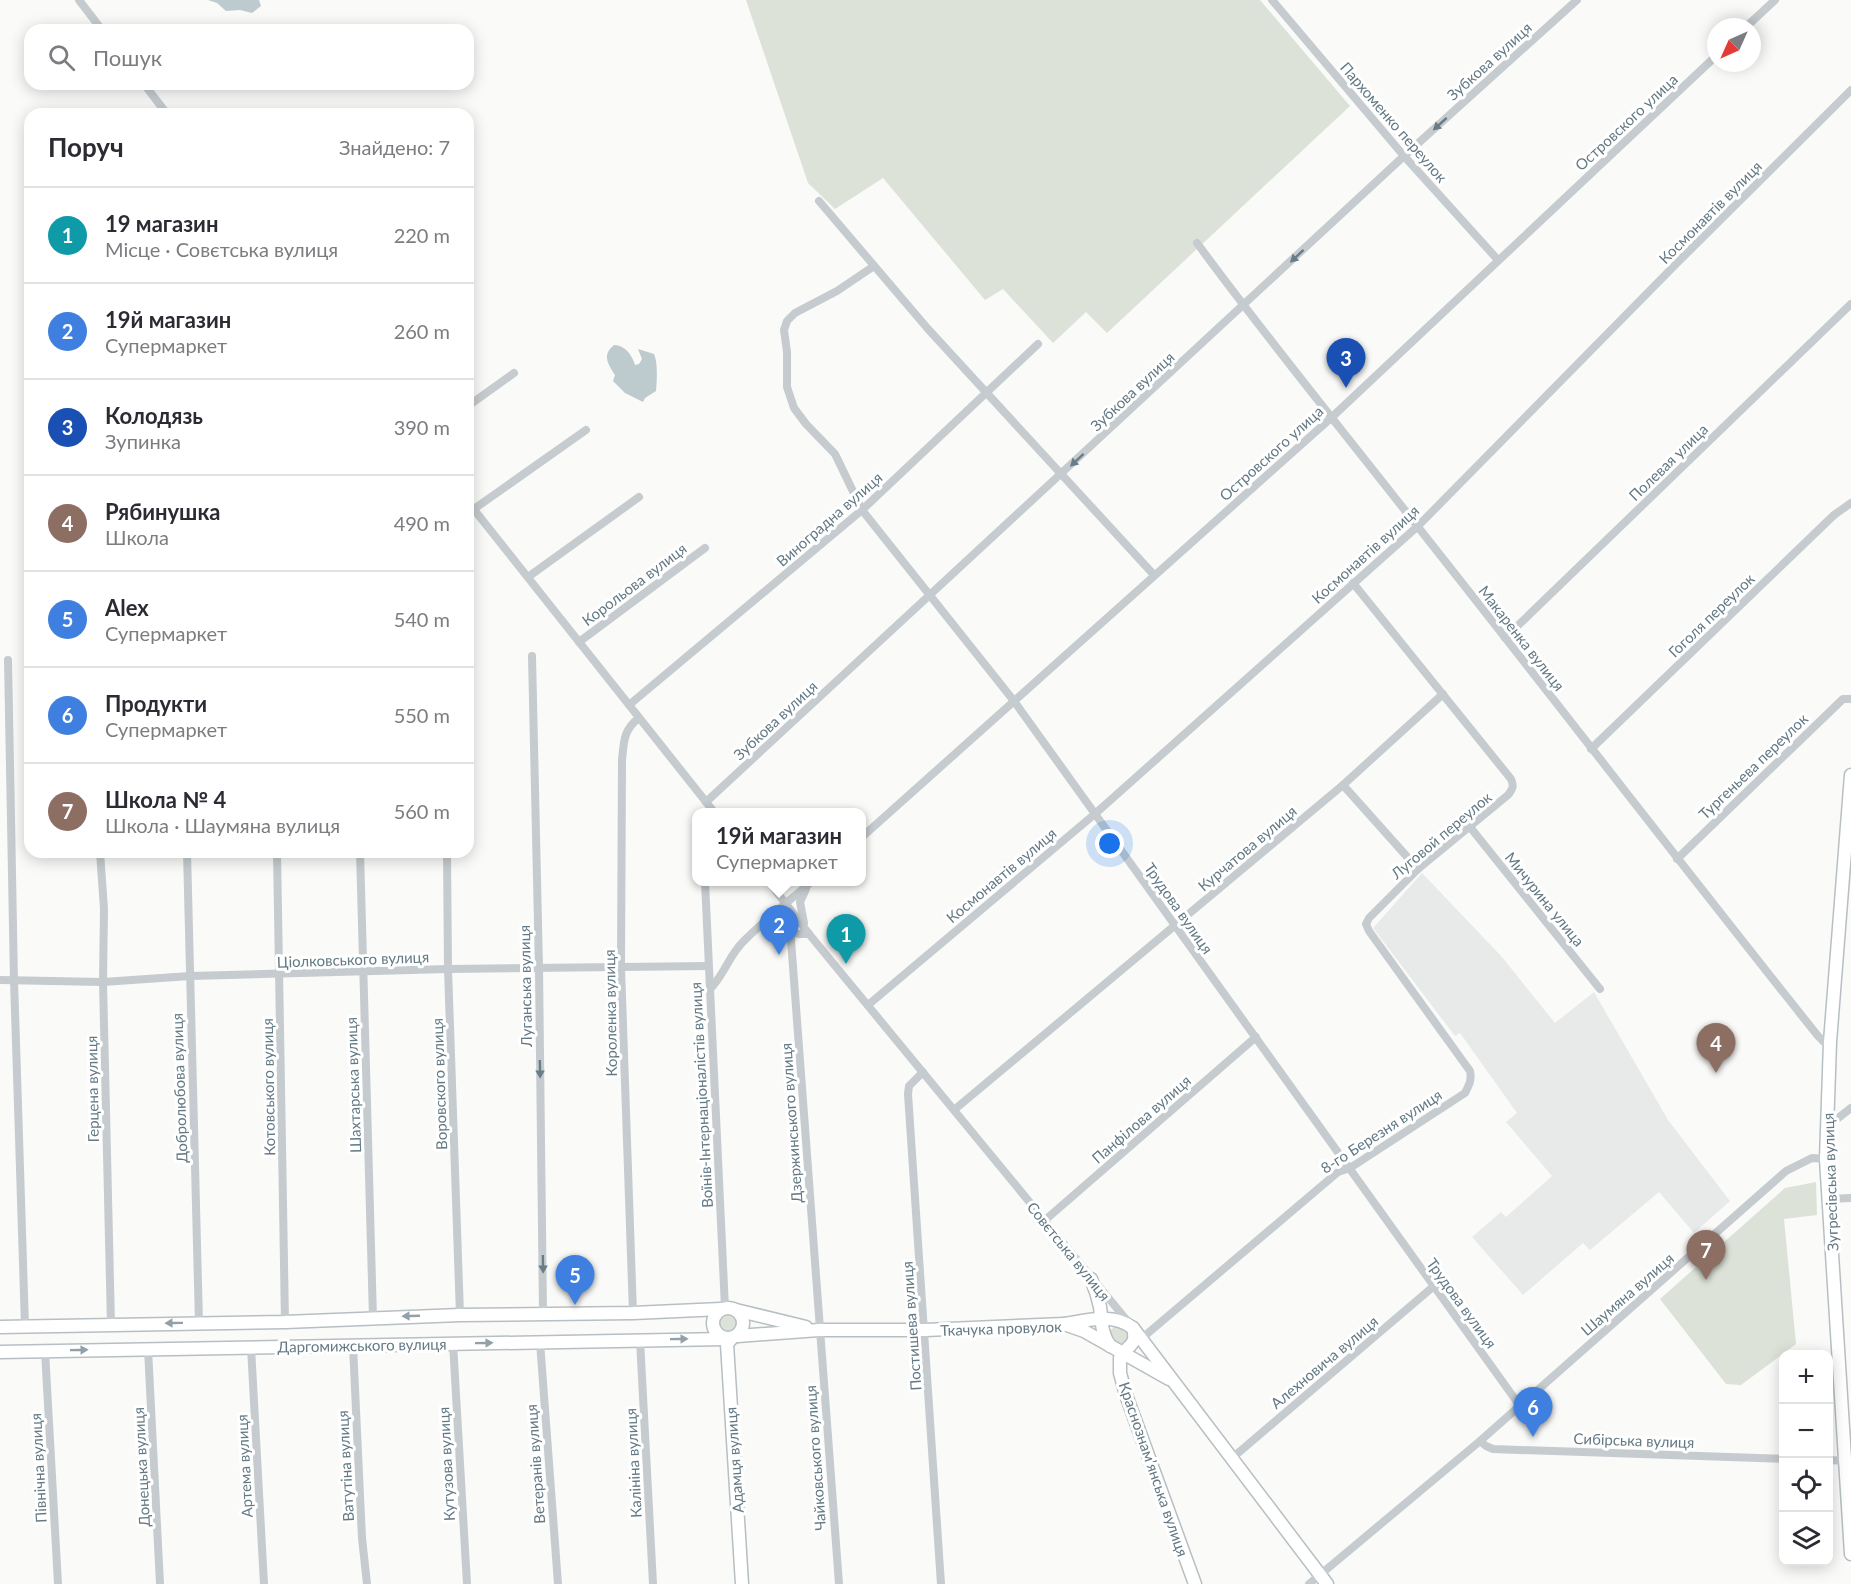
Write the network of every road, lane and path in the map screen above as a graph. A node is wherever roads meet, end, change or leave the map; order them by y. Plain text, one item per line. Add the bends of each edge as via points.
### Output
1 (79, 0) edge
2 (1272, 0) edge
3 (1577, 0) edge
4 (1775, 0) edge
5 (1756, 18) edge
6 (97, 24) edge
7 (1707, 64) edge
8 (149, 90) edge
9 (1851, 90) edge
10 (162, 108) edge
11 (1404, 156) junction
12 (819, 201) dead end
13 (1197, 243) dead end
14 (1498, 260) junction
15 (874, 266) junction
16 (1851, 304) edge
17 (1243, 306) junction
18 (1038, 344) dead end
19 (514, 373) dead end
20 (986, 393) junction
21 (474, 402) edge
22 (1331, 418) junction
23 (586, 430) dead end
24 (1062, 474) junction
25 (639, 497) dead end
26 (474, 503) edge
27 (1851, 503) edge
28 (474, 509) edge
29 (861, 510) junction
30 (1418, 526) junction
31 (705, 548) dead end
32 (1154, 575) junction
33 (528, 577) junction
34 (1353, 583) junction
35 (930, 595) junction
36 (1505, 638) junction
37 (579, 642) junction
38 (532, 656) dead end
39 (8, 660) dead end
40 (1443, 694) junction
41 (1851, 699) edge
42 (1014, 701) junction
43 (630, 705) junction
44 (639, 717) junction
45 (1591, 749) junction
46 (1851, 775) edge
47 (1343, 785) junction
48 (706, 802) junction
49 (710, 808) edge
50 (1095, 813) junction
51 (1470, 827) junction
52 (866, 833) edge
53 (100, 858) edge
54 (187, 858) edge
55 (277, 858) edge
56 (360, 858) edge
57 (447, 858) edge
58 (1677, 859) junction
59 (1418, 869) junction
60 (705, 886) edge
61 (772, 886) edge
62 (806, 886) edge
63 (808, 886) edge
64 (786, 903) junction
65 (1176, 926) junction
66 (758, 929) junction
67 (792, 932) junction
68 (809, 934) junction
69 (708, 966) junction
70 (539, 968) junction
71 (621, 968) junction
72 (448, 969) junction
73 (363, 972) junction
74 (280, 974) junction
75 (190, 976) junction
76 (0, 980) edge
77 (14, 980) junction
78 (103, 982) junction
79 (1600, 989) dead end
80 (709, 990) junction
81 (1415, 995) joint
82 (868, 1005) junction
83 (1256, 1037) junction
84 (1830, 1042) junction
85 (923, 1072) junction
86 (1851, 1108) edge
87 (954, 1110) junction
88 (1827, 1120) junction
89 (1826, 1159) junction
90 (1350, 1168) junction
91 (1851, 1198) edge
92 (1829, 1199) junction
93 (1044, 1221) junction
94 (1091, 1279) junction
95 (1434, 1286) junction
96 (727, 1309) junction
97 (633, 1313) junction
98 (543, 1314) junction
99 (460, 1315) junction
100 (373, 1318) junction
101 (1101, 1319) junction
102 (285, 1322) junction
103 (199, 1323) junction
104 (1064, 1324) junction
105 (111, 1325) junction
106 (25, 1326) junction
107 (0, 1327) edge
108 (1133, 1328) junction
109 (819, 1330) junction
110 (925, 1330) junction
111 (731, 1338) junction
112 (1141, 1339) junction
113 (640, 1340) junction
114 (540, 1342) junction
115 (453, 1343) junction
116 (353, 1346) junction
117 (1110, 1346) junction
118 (251, 1347) junction
119 (148, 1349) junction
120 (45, 1351) junction
121 (0, 1352) edge
122 (1123, 1353) junction
123 (1169, 1378) junction
124 (1520, 1406) junction
125 (1480, 1441) junction
126 (1231, 1459) junction
127 (1779, 1459) edge
128 (1833, 1460) edge
129 (1848, 1461) edge
130 (1851, 1554) edge
131 (1323, 1580) edge
132 (58, 1584) edge
133 (160, 1584) edge
134 (264, 1584) edge
135 (367, 1584) edge
136 (467, 1584) edge
137 (558, 1584) edge
138 (653, 1584) edge
139 (742, 1584) edge
140 (838, 1584) edge
141 (941, 1584) edge
142 (1194, 1584) edge
143 (1309, 1584) edge

1 - 6 street
2 - 11 street, Пархоменко переулок
3 -> 11 street, Зубкова вулиця
4 - 5 street
7 - 14 street, Островского улица
8 - 10 street
9 - 30 street, Космонавтів вулиця
11 - 14 street, Пархоменко переулок
11 -> 17 street, Зубкова вулиця
12 - 15 street
13 - 17 street, Макаренка вулиця
14 - 22 street, Островского улица
15 - 20 street
15 - 29 street, Трудова вулиця via 795,312 784,330 787,387 794,408 835,454
16 - 36 street, Полевая улица
17 - 22 street, Макаренка вулиця
17 -> 24 street, Зубкова вулиця
18 - 20 street, Виноградна вулиця
19 - 21 street
20 - 24 street
20 - 29 street, Виноградна вулиця
22 - 30 street, Макаренка вулиця
22 - 32 street, Островского улица
23 - 26 street
24 - 32 street
24 - 35 street, Зубкова вулиця
25 - 33 street
27 - 45 street, Гоголя переулок
28 - 33 street
29 - 35 street, Трудова вулиця
29 - 43 street, Виноградна вулиця
30 - 34 street, Космонавтів вулиця
30 - 36 street, Макаренка вулиця
31 - 37 street, Корольова вулиця
32 - 42 street, Островского улица
33 - 37 street
34 - 40 street, Луговой переулок
34 - 50 street, Космонавтів вулиця
35 - 42 street, Трудова вулиця
35 - 48 street, Зубкова вулиця
36 - 45 street, Макаренка вулиця
37 - 43 street
38 - 70 street, Луганська вулиця
39 - 77 street
40 - 47 street, Курчатова вулиця
40 - 51 street, Луговой переулок via 1513,783 1508,795
41 - 58 street, Тургеньева переулок via 1843,699
42 - 50 street, Трудова вулиця
42 - 52 street, Островского улица
43 - 44 street
44 - 48 street
44 - 71 street, Короленка вулиця via 625,736 622,760
45 - 58 street, Макаренка вулиця
46 - 84 street, Зугресівська вулиця
47 - 59 street
47 - 65 street, Курчатова вулиця
48 - 49 street
50 - 65 street, Трудова вулиця
50 - 82 street, Космонавтів вулиця
51 - 59 street, Луговой переулок
51 - 79 street, Мичурина улица
53 - 78 street, Герцена вулиця
54 - 75 street, Добролюбова вулиця
55 - 74 street, Котовського вулиця
56 - 73 street, Шахтарська вулиця
57 - 72 street, Воровского вулиця
58 - 84 street, Макаренка вулиця via 1818,1036
59 - 81 street, Луговой переулок via 1366,924
60 - 69 street, Воїнів-Інтернаціоналістів вулиця
61 - 64 street, Совєтська вулиця
62 - 64 street
63 - 68 street via 800,902
64 - 66 street
64 - 68 street, Совєтська вулиця
65 - 83 street, Трудова вулиця
65 - 87 street, Курчатова вулиця
66 - 67 street via 774,924
66 - 80 street via 729,958 717,983
67 - 68 street
67 - 109 street, Дзержинського вулиця
68 - 82 street, Совєтська вулиця
69 - 71 street, Ціолковського вулиця
69 - 80 street, Воїнів-Інтернаціоналістів вулиця
70 - 71 street, Ціолковського вулиця
70 - 72 street, Ціолковського вулиця
70 -> 98 street, Луганська вулиця
71 - 97 street, Короленка вулиця
72 - 73 street, Ціолковського вулиця
72 - 99 street, Воровского вулиця
73 - 74 street, Ціолковського вулиця
73 - 100 street, Шахтарська вулиця
74 - 75 street, Ціолковського вулиця
74 - 102 street, Котовського вулиця
75 - 78 street, Ціолковського вулиця
75 - 103 street, Добролюбова вулиця
76 - 77 street, Ціолковського вулиця
77 - 78 street, Ціолковського вулиця
77 - 106 street
78 - 105 street, Герцена вулиця
80 - 96 street, Воїнів-Інтернаціоналістів вулиця
81 - 90 street, 8-го Березня вулиця via 1470,1071 1470,1083 1465,1093
82 - 85 street, Совєтська вулиця
83 - 90 street, Трудова вулиця
83 - 93 street, Панфілова вулиця
84 - 88 street, Зугресівська вулиця
85 - 87 street, Совєтська вулиця
85 - 110 street, Постишева вулиця via 909,1086 908,1094
86 - 88 street via 1837,1119
87 - 93 street, Совєтська вулиця
88 - 89 street, Зугресівська вулиця
89 - 92 street, Зугресівська вулиця
89 - 124 street, Шаумяна вулиця via 1812,1158 1786,1171
90 - 95 street, Трудова вулиця
90 - 112 street, 8-го Березня вулиця via 1338,1172
91 - 92 street
92 - 129 street, Зугресівська вулиця
93 - 94 street, Совєтська вулиця
94 - 101 street
94 - 108 street, Совєтська вулиця
95 - 124 street, Трудова вулиця
95 - 126 street, Алехновича вулиця
96 - 97 street, Даргомижського вулиця
96 - 109 street, Даргомижського вулиця
96 - 111 street via 740,1313 744,1322 741,1332
96 - 111 street via 714,1316 712,1325 717,1334
97 - 98 street, Даргомижського вулиця
98 - 99 street, Даргомижського вулиця
99 -> 100 street, Даргомижського вулиця
100 - 102 street, Даргомижського вулиця
101 - 104 street
101 - 108 street via 1119,1320
101 - 117 street via 1104,1338
102 - 103 street, Даргомижського вулиця
103 -> 105 street, Даргомижського вулиця
104 - 110 street, Ткачука провулок
104 - 117 street, Ткачука провулок
105 - 106 street, Даргомижського вулиця
106 - 107 street, Даргомижського вулиця
108 - 112 street, Совєтська вулиця
108 - 122 street via 1134,1343
109 - 110 street, Ткачука провулок
109 - 111 street, Даргомижського вулиця
109 - 140 street, Чайковського вулиця
110 - 141 street, Постишева вулиця
113 -> 111 street, Даргомижського вулиця
111 - 139 street, Адамця вулиця via 727,1344
112 - 123 street, Совєтська вулиця
113 - 114 street, Даргомижського вулиця
113 - 138 street, Калініна вулиця
115 -> 114 street, Даргомижського вулиця
114 - 137 street, Ветеранів вулиця
115 - 116 street, Даргомижського вулиця
115 - 136 street, Кутузова вулиця
116 - 118 street, Даргомижського вулиця
116 - 135 street, Ватутіна вулиця
117 - 122 street, Ткачука провулок
118 - 119 street, Даргомижського вулиця
118 - 134 street, Артема вулиця
120 -> 119 street, Даргомижського вулиця
119 - 133 street, Донецька вулиця
120 - 121 street, Даргомижського вулиця
120 - 132 street, Північна вулиця
122 - 123 street, Ткачука провулок
122 - 142 street, Краснознамʼянська вулиця via 1119,1363 1126,1395
123 - 126 street, Совєтська вулиця
124 - 125 street, Шаумяна вулиця
125 - 127 street, Сибірська вулиця via 1493,1449
125 - 131 street
126 - 131 street, Совєтська вулиця
128 - 129 street
129 - 130 street, Зугресівська вулиця
131 - 143 street

